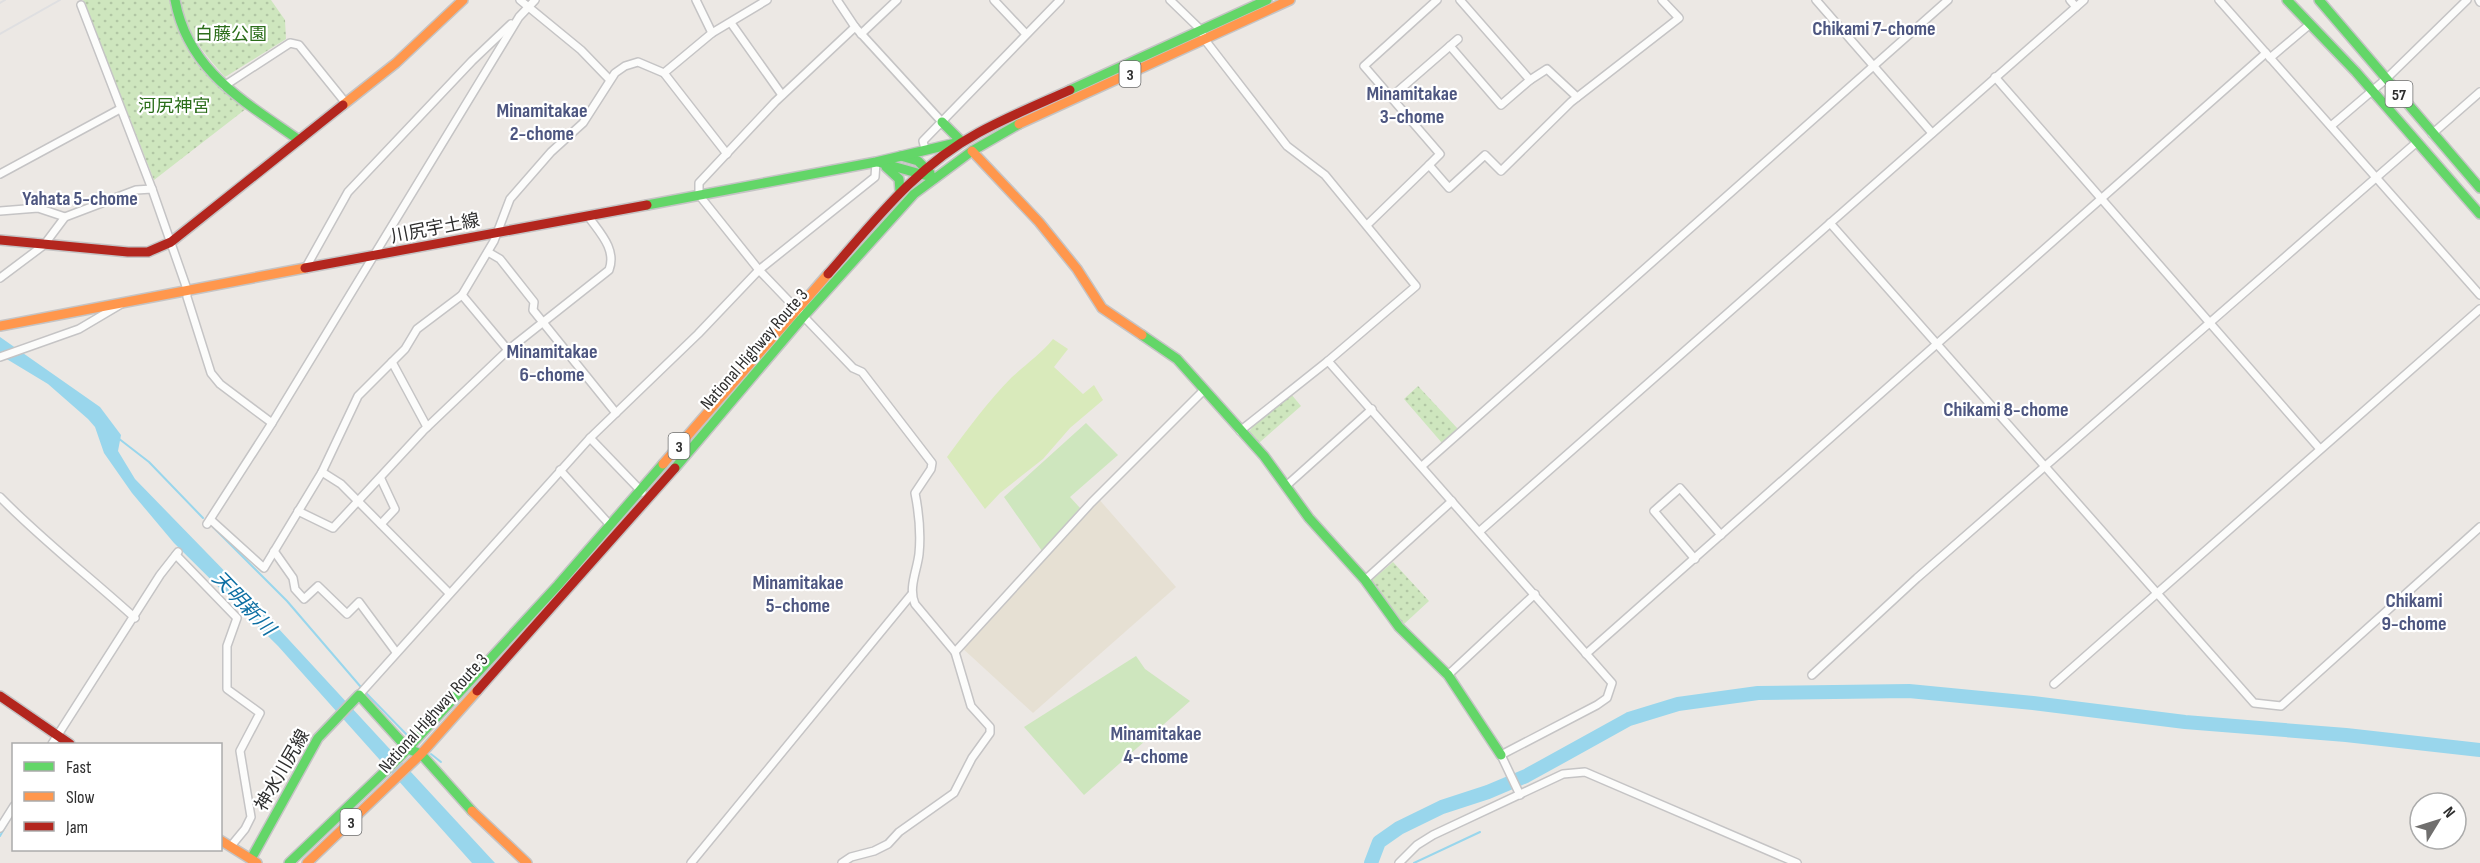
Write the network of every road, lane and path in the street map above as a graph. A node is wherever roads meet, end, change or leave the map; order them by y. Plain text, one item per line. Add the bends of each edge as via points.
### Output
1 (174, 0) edge
2 (463, 0) edge
3 (520, 0) edge
4 (535, 0) edge
5 (696, 0) edge
6 (767, 0) edge
7 (837, 0) edge
8 (897, 0) edge
9 (994, 0) edge
10 (1060, 0) edge
11 (1170, 0) edge
12 (1267, 0) edge
13 (1290, 0) edge
14 (1437, 0) edge
15 (1460, 0) edge
16 (1662, 0) edge
17 (1816, 0) edge
18 (1948, 0) edge
19 (2070, 0) edge
20 (2084, 0) edge
21 (2219, 0) edge
22 (2287, 0) edge
23 (2296, 0) edge
24 (2319, 0) edge
25 (2467, 0) edge
26 (81, 5) dead end
27 (528, 6) junction
28 (2076, 7) junction
29 (518, 18) junction
30 (731, 22) junction
31 (2309, 25) junction
32 (855, 27) junction
33 (1201, 30) junction
34 (712, 33) junction
35 (1026, 33) junction
36 (861, 34) junction
37 (1458, 39) dead end
38 (1205, 40) junction
39 (1450, 46) junction
40 (2268, 56) junction
41 (1873, 65) junction
42 (2356, 72) junction
43 (664, 73) junction
44 (1995, 77) junction
45 (609, 79) junction
46 (2386, 79) junction
47 (1530, 80) junction
48 (224, 86) junction
49 (2372, 91) junction
50 (1397, 92) dead end
51 (2480, 92) edge
52 (782, 95) junction
53 (1577, 97) junction
54 (345, 102) junction
55 (120, 109) junction
56 (942, 122) junction
57 (2331, 126) junction
58 (1932, 132) junction
59 (2432, 134) junction
60 (299, 140) junction
61 (962, 142) junction
62 (2417, 142) junction
63 (925, 149) junction
64 (972, 151) junction
65 (727, 154) junction
66 (899, 156) junction
67 (876, 162) junction
68 (1429, 165) junction
69 (0, 174) edge
70 (928, 176) junction
71 (2376, 178) junction
72 (2480, 188) edge
73 (152, 189) junction
74 (900, 191) junction
75 (699, 195) junction
76 (2102, 200) junction
77 (0, 212) edge
78 (2480, 214) edge
79 (588, 216) junction
80 (65, 217) junction
81 (1830, 223) junction
82 (1368, 225) junction
83 (498, 233) junction
84 (1, 238) edge
85 (171, 242) junction
86 (44, 245) junction
87 (488, 252) junction
88 (374, 256) junction
89 (305, 269) junction
90 (759, 270) junction
91 (0, 278) edge
92 (187, 288) junction
93 (462, 295) junction
94 (2480, 295) edge
95 (124, 302) junction
96 (2480, 309) edge
97 (800, 314) junction
98 (545, 323) junction
99 (2210, 323) junction
100 (0, 326) edge
101 (1937, 345) junction
102 (508, 350) junction
103 (0, 357) edge
104 (1328, 361) junction
105 (392, 362) junction
106 (1204, 390) junction
107 (1372, 409) junction
108 (616, 413) junction
109 (272, 423) junction
110 (427, 427) junction
111 (1240, 431) junction
112 (590, 438) junction
113 (2320, 449) junction
114 (1422, 466) junction
115 (2045, 466) junction
116 (560, 470) junction
117 (322, 472) junction
118 (381, 479) junction
119 (1286, 486) junction
120 (640, 490) junction
121 (0, 497) edge
122 (648, 499) junction
123 (1452, 501) junction
124 (357, 502) junction
125 (298, 511) junction
126 (381, 524) junction
127 (610, 525) junction
128 (2480, 527) edge
129 (1480, 531) junction
130 (1721, 535) junction
131 (274, 551) junction
132 (1695, 559) junction
133 (1365, 580) junction
134 (449, 592) junction
135 (2156, 592) junction
136 (1535, 594) junction
137 (911, 596) junction
138 (135, 618) junction
139 (396, 652) junction
140 (955, 652) junction
141 (1586, 654) junction
142 (1448, 675) junction
143 (1812, 675) dead end
144 (2054, 684) dead end
145 (359, 694) junction
146 (0, 696) edge
147 (54, 740) edge
148 (404, 752) junction
149 (421, 754) junction
150 (1501, 754) junction
151 (1519, 794) junction
152 (12, 810) edge
153 (0, 828) edge
154 (222, 841) edge
155 (231, 846) junction
156 (254, 861) edge
157 (289, 863) edge
158 (307, 863) edge
159 (527, 863) edge
160 (691, 863) edge
161 (842, 863) edge
162 (1399, 863) edge
163 (1797, 863) edge

1 - 48 main road via 181,30
2 - 54 main road via 396,63
3 - 27 street
4 - 27 street
5 - 34 street
6 - 30 street
7 - 32 street
8 - 36 street
9 - 35 street
10 - 35 street
11 - 33 street
12 - 33 main road, National Highway Route 3 / 3
13 - 38 main road, National Highway Route 3 / 3
14 - 68 street via 1364,66 1440,154
15 - 47 street
16 - 53 street via 1679,18
17 - 41 street
18 - 41 street
19 - 28 street
20 - 28 street
21 - 40 street
22 - 31 main road, 57
23 - 42 main road
24 - 46 main road, 57
25 - 46 street
26 - 55 street
27 - 29 street
27 - 45 street
28 - 44 street
29 - 88 street
29 - 89 street via 472,60 348,192
30 - 34 street
30 - 52 street
31 - 40 street
31 - 42 main road, 57
32 - 36 street
32 - 52 street
33 - 38 street
33 - 61 main road, National Highway Route 3 / 3
34 - 43 street
35 - 56 street
36 - 56 street
37 - 39 street
38 - 64 main road, National Highway Route 3 / 3 via 1017,125
38 - 82 street via 1287,146 1325,175
39 - 47 street via 1502,105
39 - 50 street
40 - 57 street
40 - 76 street
41 - 58 street
41 - 114 street
42 - 49 main road, 57
43 - 45 street via 638,62 625,66
43 - 65 street
44 - 58 street
44 - 76 street
45 - 83 street via 583,123 510,199
46 - 49 street
46 - 59 main road, 57
47 - 53 street via 1547,69
48 - 54 street via 290,44 299,45
48 - 60 main road
49 - 57 street
49 - 62 main road, 57
51 - 59 street
52 - 65 street
53 - 68 street via 1501,171 1485,155 1449,188
54 - 60 main road
55 - 69 street
55 - 73 street
56 - 61 main road
56 - 63 street via 923,141
57 - 71 street
58 - 81 street
59 - 72 main road, 57
60 - 85 main road
61 - 63 main road, 川尻宇土線
61 - 70 main road, National Highway Route 3 / 3
62 - 71 street
62 - 78 main road, 57
63 - 66 main road, 川尻宇土線
64 - 70 main road, National Highway Route 3 / 3
64 - 106 main road via 1039,222 1102,308 1176,359
65 - 75 street via 699,183
66 - 67 main road, 川尻宇土線
66 - 70 main road via 918,161
67 - 70 main road, 川尻宇土線
67 - 74 main road via 893,171 899,179
67 - 75 main road, 川尻宇土線
67 - 90 street via 875,177
68 - 82 street
70 - 74 main road, National Highway Route 3 / 3
70 - 97 main road, National Highway Route 3 / 3
71 - 94 street
71 - 99 street
73 - 80 street via 136,190
73 - 85 street
74 - 97 main road, National Highway Route 3 / 3
75 - 79 main road, 川尻宇土線
75 - 90 street
76 - 99 street
76 - 101 street
77 - 80 street via 38,208
79 - 83 main road, 川尻宇土線
79 - 98 street via 609,247 613,261 609,270
80 - 86 street
81 - 101 street
81 - 129 street
82 - 104 street via 1416,286
83 - 87 street
83 - 88 main road, 川尻宇土線
84 - 86 main road
85 - 86 main road via 148,252
85 - 92 street
86 - 91 street
87 - 93 street
87 - 98 street via 500,259 534,302 533,310
88 - 89 main road, 川尻宇土線
88 - 109 street
89 - 92 main road, 川尻宇土線
90 - 97 street
90 - 108 street
92 - 95 main road, 川尻宇土線
92 - 109 street via 211,373
93 - 102 street
93 - 105 street via 417,329 405,350
95 - 100 main road, 川尻宇土線
95 - 103 street via 79,329
96 - 113 street
97 - 120 main road, National Highway Route 3 / 3
97 - 122 main road, National Highway Route 3 / 3
97 - 137 street via 853,368 862,372 932,463 915,493 919,554
98 - 102 street
98 - 108 street
99 - 113 street
99 - 115 street
101 - 115 street
101 - 130 street
102 - 110 street
104 - 107 street
104 - 111 street
105 - 110 street
105 - 117 street via 358,396
106 - 111 main road
106 - 140 street via 1091,503
107 - 114 street
107 - 119 street
108 - 112 street
109 - 131 street via 209,522 264,568
110 - 118 street
111 - 119 main road
112 - 116 street
112 - 120 street
113 - 135 street
114 - 123 street
115 - 135 street
115 - 143 street
116 - 127 street
116 - 134 street
117 - 124 street via 341,484
117 - 125 street
118 - 124 street
118 - 126 street via 395,509
119 - 133 main road
120 - 122 street
120 - 127 main road, National Highway Route 3 / 3
121 - 138 street via 30,528
122 - 149 main road, National Highway Route 3 / 3
123 - 129 street
123 - 133 street
124 - 125 street via 333,528
124 - 126 street
125 - 131 street
126 - 134 street
127 - 148 main road, National Highway Route 3 / 3
128 - 135 street via 2281,706 2254,703
129 - 136 street
130 - 132 street
130 - 132 street via 1680,488 1654,511
131 - 139 street via 304,599 318,586 347,614 359,602
132 - 141 street
133 - 142 main road via 1399,627
134 - 139 street
135 - 144 street
136 - 141 street
136 - 142 street
137 - 140 street
137 - 160 street
138 - 147 street
138 - 155 street via 177,554 237,618 227,646 227,689 260,713 240,752 251,817
139 - 145 street
140 - 161 street via 972,706 990,727 990,733 954,794 888,844
141 - 150 street via 1612,683 1607,698
142 - 150 main road
145 - 148 main road
145 - 156 main road, 神水川尻線 via 318,738
146 - 147 main road
148 - 149 main road
148 - 157 main road, National Highway Route 3 / 3
149 - 158 main road, National Highway Route 3 / 3
149 - 159 main road via 482,822
150 - 151 street
151 - 162 street via 1433,835
151 - 163 street via 1563,774 1585,772
152 - 153 street
154 - 155 main road, 神水川尻線
155 - 156 main road, 神水川尻線

